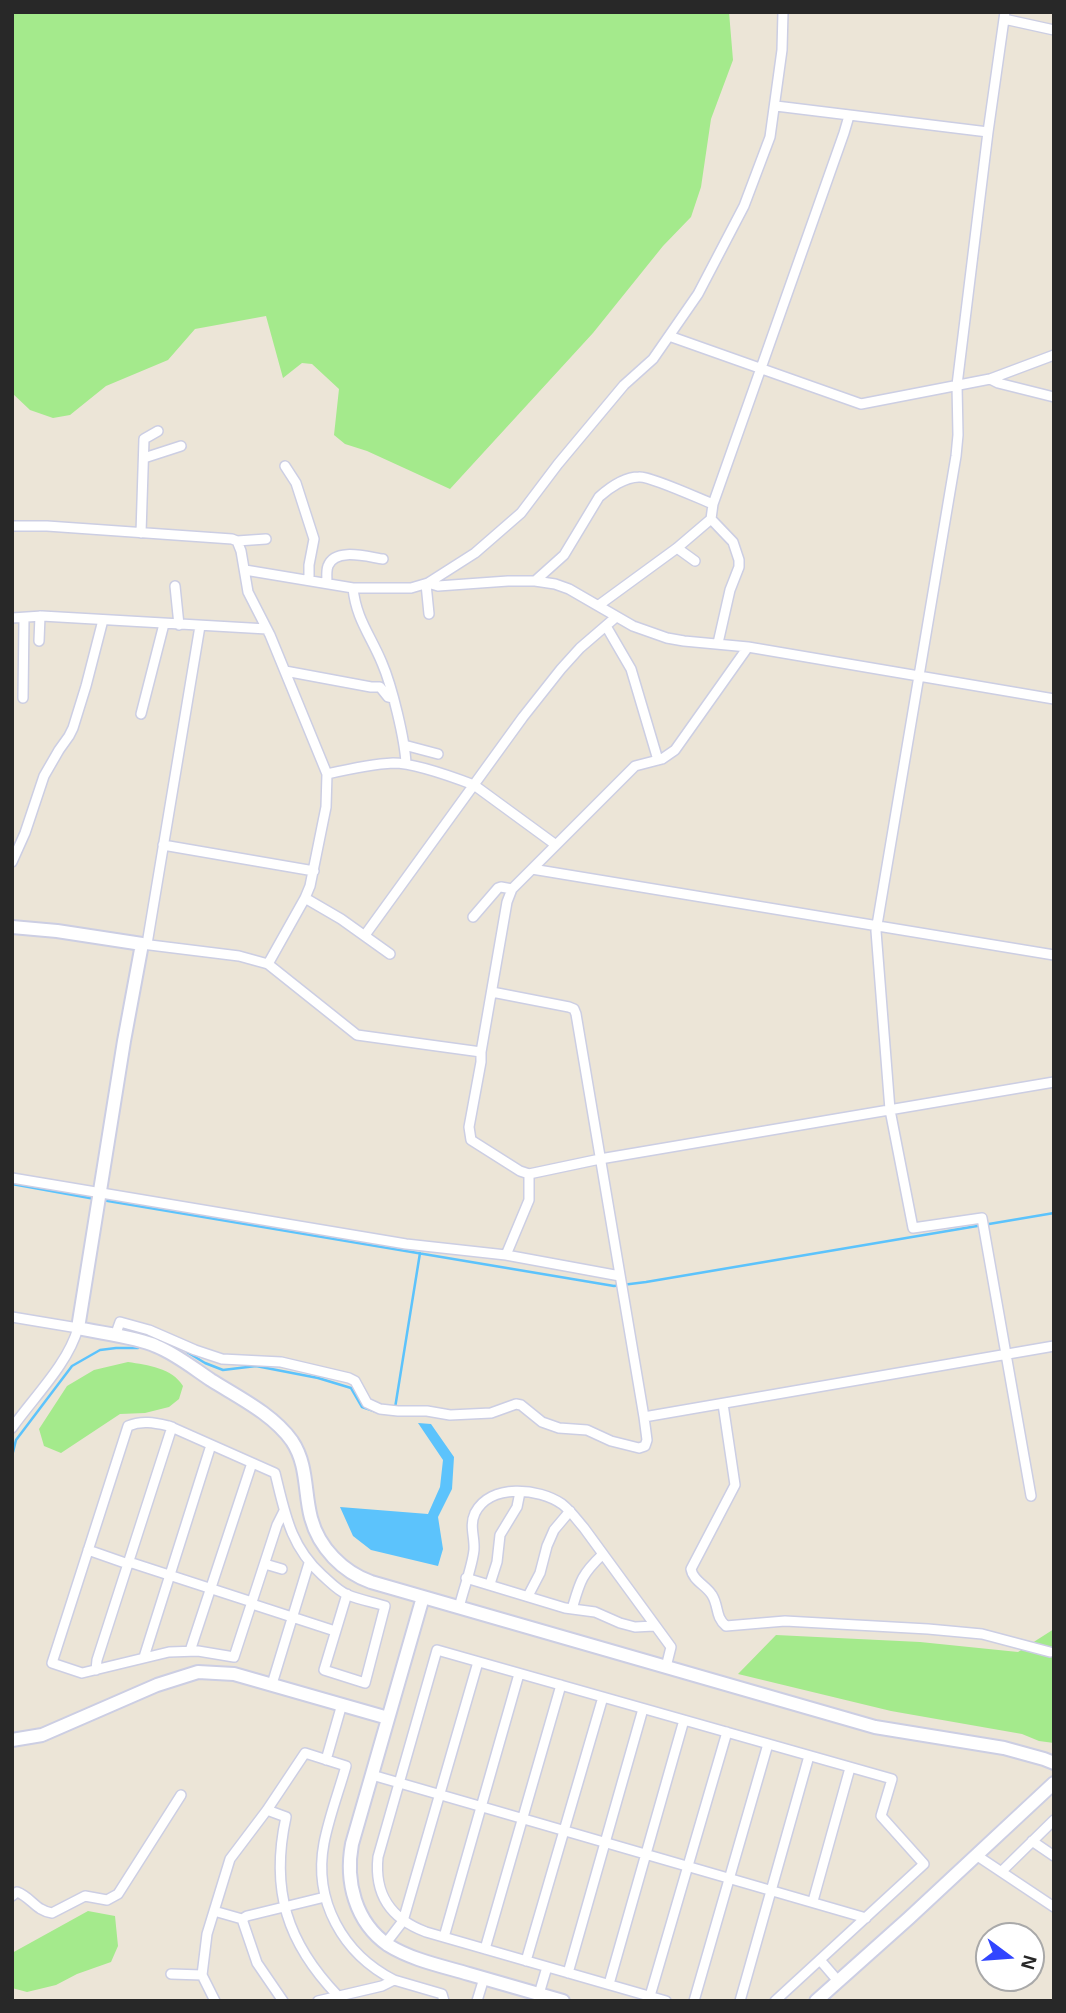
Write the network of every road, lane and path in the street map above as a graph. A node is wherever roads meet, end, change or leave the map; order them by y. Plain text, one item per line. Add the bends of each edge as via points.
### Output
1 (783, 12) edge
2 (1004, 16) edge
3 (1054, 30) edge
4 (776, 106) junction
5 (849, 116) junction
6 (988, 132) junction
7 (669, 337) junction
8 (1054, 355) edge
9 (761, 369) junction
10 (990, 379) junction
11 (957, 385) junction
12 (1054, 397) edge
13 (158, 431) dead end
14 (181, 446) dead end
15 (144, 458) junction
16 (285, 466) dead end
17 (713, 504) junction
18 (711, 519) junction
19 (12, 526) edge
20 (141, 533) junction
21 (266, 540) dead end
22 (237, 541) junction
23 (677, 548) junction
24 (383, 559) dead end
25 (695, 561) dead end
26 (245, 570) junction
27 (309, 580) junction
28 (535, 581) junction
29 (327, 583) junction
30 (427, 583) junction
31 (175, 586) dead end
32 (353, 588) junction
33 (599, 606) junction
34 (429, 614) dead end
35 (40, 617) junction
36 (616, 617) junction
37 (12, 618) edge
38 (24, 618) junction
39 (103, 620) junction
40 (164, 624) junction
41 (179, 625) junction
42 (200, 626) junction
43 (606, 626) junction
44 (267, 629) junction
45 (39, 641) dead end
46 (718, 643) junction
47 (748, 647) junction
48 (285, 671) junction
49 (920, 675) junction
50 (23, 698) dead end
51 (393, 698) junction
52 (1054, 699) edge
53 (141, 714) dead end
54 (404, 746) junction
55 (438, 754) dead end
56 (658, 760) junction
57 (406, 764) junction
58 (327, 774) junction
59 (474, 785) junction
60 (163, 845) junction
61 (556, 845) junction
62 (12, 862) edge
63 (532, 869) junction
64 (314, 871) junction
65 (512, 889) junction
66 (305, 898) junction
67 (473, 917) dead end
68 (878, 925) junction
69 (12, 927) edge
70 (365, 935) junction
71 (145, 944) junction
72 (390, 954) dead end
73 (1054, 955) edge
74 (268, 964) junction
75 (492, 992) junction
76 (481, 1052) junction
77 (1054, 1082) edge
78 (890, 1110) junction
79 (600, 1159) junction
80 (529, 1174) junction
81 (12, 1178) edge
82 (100, 1191) junction
83 (506, 1255) junction
84 (621, 1282) junction
85 (12, 1318) edge
86 (78, 1328) junction
87 (115, 1336) junction
88 (1054, 1346) edge
89 (1005, 1354) junction
90 (723, 1404) junction
91 (644, 1417) junction
92 (172, 1427) junction
93 (12, 1429) edge
94 (211, 1445) junction
95 (252, 1463) junction
96 (520, 1492) junction
97 (1031, 1496) dead end
98 (284, 1511) junction
99 (570, 1511) junction
100 (88, 1550) junction
101 (602, 1555) junction
102 (128, 1563) junction
103 (309, 1563) junction
104 (265, 1564) junction
105 (282, 1569) dead end
106 (170, 1576) junction
107 (466, 1578) junction
108 (490, 1584) junction
109 (211, 1588) junction
110 (347, 1594) junction
111 (528, 1596) junction
112 (423, 1597) junction
113 (252, 1603) junction
114 (459, 1608) junction
115 (572, 1609) junction
116 (293, 1617) junction
117 (654, 1626) junction
118 (335, 1631) junction
119 (190, 1651) junction
120 (1050, 1653) dead end
121 (144, 1657) junction
122 (478, 1662) junction
123 (666, 1667) junction
124 (96, 1670) junction
125 (519, 1674) junction
126 (272, 1684) junction
127 (561, 1685) junction
128 (603, 1697) junction
129 (342, 1704) junction
130 (643, 1709) junction
131 (388, 1718) junction
132 (684, 1720) junction
133 (727, 1732) junction
134 (12, 1740) edge
135 (768, 1744) junction
136 (809, 1756) junction
137 (326, 1760) junction
138 (1054, 1763) edge
139 (850, 1768) junction
140 (372, 1775) junction
141 (398, 1783) junction
142 (1054, 1783) edge
143 (440, 1794) junction
144 (181, 1795) dead end
145 (481, 1806) junction
146 (267, 1810) junction
147 (523, 1817) junction
148 (1054, 1820) edge
149 (565, 1829) junction
150 (1032, 1841) junction
151 (605, 1842) junction
152 (646, 1853) junction
153 (976, 1854) junction
154 (1054, 1856) edge
155 (689, 1866) junction
156 (1002, 1871) junction
157 (730, 1878) junction
158 (771, 1889) junction
159 (12, 1896) edge
160 (325, 1898) junction
161 (813, 1901) junction
162 (284, 1907) junction
163 (1054, 1907) edge
164 (214, 1911) junction
165 (866, 1918) junction
166 (242, 1919) junction
167 (403, 1921) junction
168 (444, 1937) junction
169 (386, 1943) junction
170 (485, 1949) junction
171 (820, 1960) junction
172 (526, 1961) junction
173 (547, 1967) junction
174 (568, 1973) junction
175 (171, 1974) dead end
176 (202, 1975) junction
177 (484, 1978) junction
178 (394, 1980) junction
179 (838, 1981) junction
180 (609, 1984) junction
181 (539, 1994) junction
182 (650, 1996) junction
183 (338, 1998) edge
184 (215, 2001) edge
185 (283, 2001) edge
186 (318, 2001) edge
187 (444, 2001) edge
188 (477, 2001) edge
189 (563, 2001) edge
190 (666, 2001) edge
191 (694, 2001) edge
192 (740, 2001) edge
193 (775, 2001) edge
194 (816, 2001) edge

1 - 4 street
2 - 3 street
2 - 6 street
4 - 5 street
4 - 7 street via 770,137 744,206 698,294
5 - 6 street
5 - 9 street
6 - 11 street
7 - 9 street
7 - 30 street via 653,359 624,384 521,513 475,553
8 - 10 street
9 - 11 street via 861,404
9 - 17 street
10 - 11 street
10 - 12 street
11 - 49 street via 956,456
13 - 15 street via 144,439
14 - 15 street
15 - 20 street
16 - 27 street via 296,483 314,539
17 - 18 street
17 - 28 street via 643,477 607,489 564,555
18 - 23 street
18 - 46 street via 733,542 739,560
19 - 20 street
20 - 22 street
21 - 22 street
22 - 26 street
23 - 25 street
23 - 33 street
24 - 29 street via 337,557 329,563
26 - 27 street
26 - 44 street via 248,592
27 - 29 street
28 - 30 street
28 - 33 street via 563,586
29 - 32 street
30 - 32 street via 411,588
30 - 34 street
31 - 41 street
32 - 51 street via 354,606 382,663
33 - 36 street
35 - 38 street
35 - 39 street
35 - 45 street
36 - 43 street
36 - 46 street via 656,635
37 - 38 street
38 - 50 street
39 - 40 street
39 - 62 street via 73,727 44,776
40 - 41 street
40 - 53 street
41 - 42 street
42 - 44 street
42 - 60 street
43 - 56 street via 631,669
43 - 59 street via 561,669
44 - 48 street
46 - 47 street
47 - 49 street
47 - 56 street via 684,739
48 - 51 street via 380,687
48 - 58 street
49 - 52 street
49 - 68 street
51 - 54 street
54 - 55 street
54 - 57 street
56 - 61 street via 635,766
57 - 58 street
57 - 59 street
58 - 64 street via 327,807
59 - 61 street
59 - 70 street
60 - 64 street
60 - 71 street
61 - 63 street
63 - 65 street
63 - 68 street
64 - 66 street
65 - 67 street via 498,888
65 - 75 street
66 - 70 street
66 - 74 street
68 - 73 street
68 - 78 street
69 - 71 street
70 - 72 street
71 - 74 street
71 - 82 street
74 - 76 street via 357,1035
75 - 76 street
75 - 79 street via 574,1009
76 - 80 street via 469,1136
77 - 78 street
78 - 79 street
78 - 89 street via 913,1228 982,1219
79 - 80 street
79 - 84 street
80 - 83 street via 529,1200
81 - 82 street
82 - 83 street via 406,1244
82 - 86 street
83 - 84 street
84 - 91 street
85 - 86 street
86 - 87 street
86 - 93 street via 37,1398
87 - 91 street via 120,1322 222,1359 281,1362 349,1378 369,1405 388,1410 450,1415 491,1413 516,1404 542,1422 587,1430 639,1448 648,1440
87 - 112 street via 172,1354 278,1426 298,1452 311,1518 332,1556 364,1580
88 - 89 street
89 - 90 street
89 - 97 street
90 - 91 street
90 - 120 street via 735,1485 691,1569 712,1593 719,1619 726,1626 785,1621 928,1629 982,1634
92 - 94 street
92 - 100 street via 151,1423 128,1426
92 - 102 street
94 - 95 street
94 - 106 street
95 - 98 street via 275,1473
95 - 109 street
96 - 99 street via 544,1496
96 - 107 street via 494,1496 478,1508
96 - 108 street via 517,1507 500,1535
98 - 103 street
98 - 104 street
99 - 101 street
99 - 111 street via 554,1530
100 - 102 street
100 - 124 street via 52,1663 82,1673
101 - 115 street via 580,1580
101 - 117 street
102 - 106 street
102 - 124 street
103 - 110 street
103 - 116 street
104 - 105 street
104 - 113 street
106 - 109 street
106 - 121 street
107 - 108 street
107 - 114 street
108 - 111 street
109 - 113 street
109 - 119 street
110 - 118 street
110 - 118 street via 385,1606 365,1683 324,1670
111 - 115 street
112 - 114 street
112 - 131 street
113 - 116 street
113 - 119 street via 234,1657
114 - 123 street
115 - 117 street via 602,1614 637,1628
116 - 118 street
116 - 126 street
117 - 123 street via 671,1647
119 - 121 street
121 - 124 street
122 - 125 street
122 - 141 street via 437,1650
122 - 143 street
123 - 138 street via 875,1727 1004,1748
125 - 127 street
125 - 145 street
126 - 129 street
126 - 134 street via 231,1674 187,1675 42,1735
127 - 128 street
127 - 147 street
128 - 130 street
128 - 149 street
129 - 131 street
129 - 137 street
130 - 132 street
130 - 151 street
131 - 140 street
132 - 133 street
132 - 152 street
133 - 135 street
133 - 155 street
135 - 136 street
135 - 157 street
136 - 139 street
136 - 158 street
137 - 146 street via 305,1753
137 - 160 street via 346,1766 324,1844
139 - 161 street
139 - 165 street via 892,1779 881,1816 925,1864
140 - 141 street
140 - 169 street via 349,1871 357,1906
141 - 143 street
141 - 167 street via 377,1876 384,1899
142 - 153 street
143 - 145 street
143 - 167 street
144 - 159 street via 116,1897 85,1896 52,1913 37,1908 22,1893
145 - 147 street
145 - 168 street
146 - 162 street via 286,1818 279,1864
146 - 164 street via 230,1859
147 - 149 street
147 - 170 street
148 - 150 street
149 - 151 street
149 - 172 street
150 - 154 street
150 - 156 street
151 - 152 street
151 - 174 street
152 - 155 street
152 - 180 street
153 - 156 street
153 - 179 street
155 - 157 street
155 - 182 street
156 - 163 street
157 - 158 street
157 - 191 street
158 - 161 street
158 - 192 street
160 - 162 street
160 - 178 street via 348,1944 369,1965
161 - 165 street
162 - 166 street
162 - 183 street via 307,1959
164 - 166 street
164 - 176 street
165 - 171 street
166 - 185 street via 257,1963
167 - 168 street
167 - 169 street
168 - 170 street
169 - 177 street via 416,1958
170 - 172 street
171 - 179 street
171 - 193 street
172 - 173 street
173 - 174 street
173 - 181 street
174 - 180 street
175 - 176 street
176 - 184 street
177 - 181 street
177 - 188 street
178 - 183 street
178 - 187 street via 442,1994
179 - 194 street
180 - 182 street
181 - 189 street
182 - 190 street
183 - 186 street

